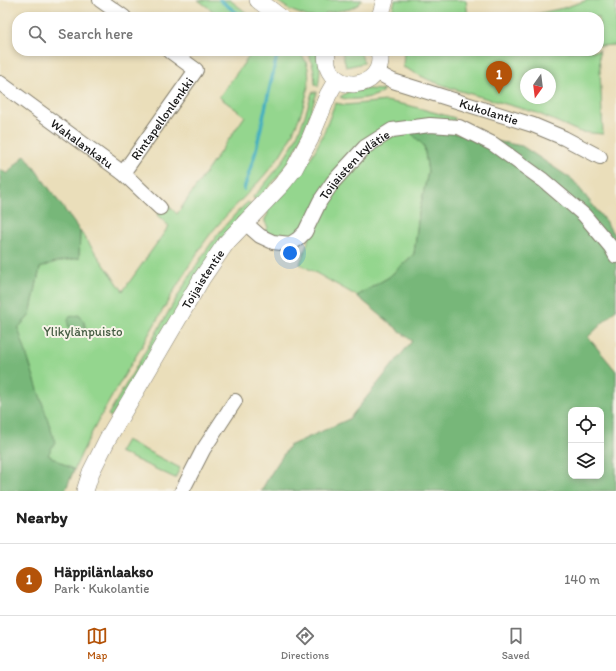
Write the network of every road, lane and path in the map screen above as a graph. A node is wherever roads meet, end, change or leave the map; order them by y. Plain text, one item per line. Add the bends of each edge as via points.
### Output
1 (100, 0) edge
2 (258, 0) edge
3 (385, 0) edge
4 (117, 12) edge
5 (274, 12) edge
6 (381, 12) edge
7 (177, 56) edge
8 (327, 56) edge
9 (380, 56) edge
10 (376, 72) junction
11 (337, 79) junction
12 (0, 83) edge
13 (600, 157) dead end
14 (123, 173) junction
15 (160, 208) dead end
16 (244, 222) junction
17 (616, 256) edge
18 (235, 401) dead end
19 (85, 491) edge
20 (182, 491) edge

1 - 4 street
2 - 5 street
3 - 6 street
7 - 14 street, Rintapellonlenkki via 196,70
8 - 11 street via 327,64
9 - 10 street
10 - 11 street via 365,82 358,84 351,85
10 - 13 street, Kukolantie via 393,81 533,125
11 - 16 street, Toijaistentie via 294,169
12 - 14 street, Wahalankatu
14 - 15 street, Wahalankatu
16 - 17 street, Toijaisten kylätie via 260,236 273,242 290,244 305,232 320,200 365,147 392,130 430,125 459,127 493,144 543,180 584,215
16 - 19 street, Toijaistentie via 217,255 158,351 108,438 91,472
18 - 20 street via 203,450

